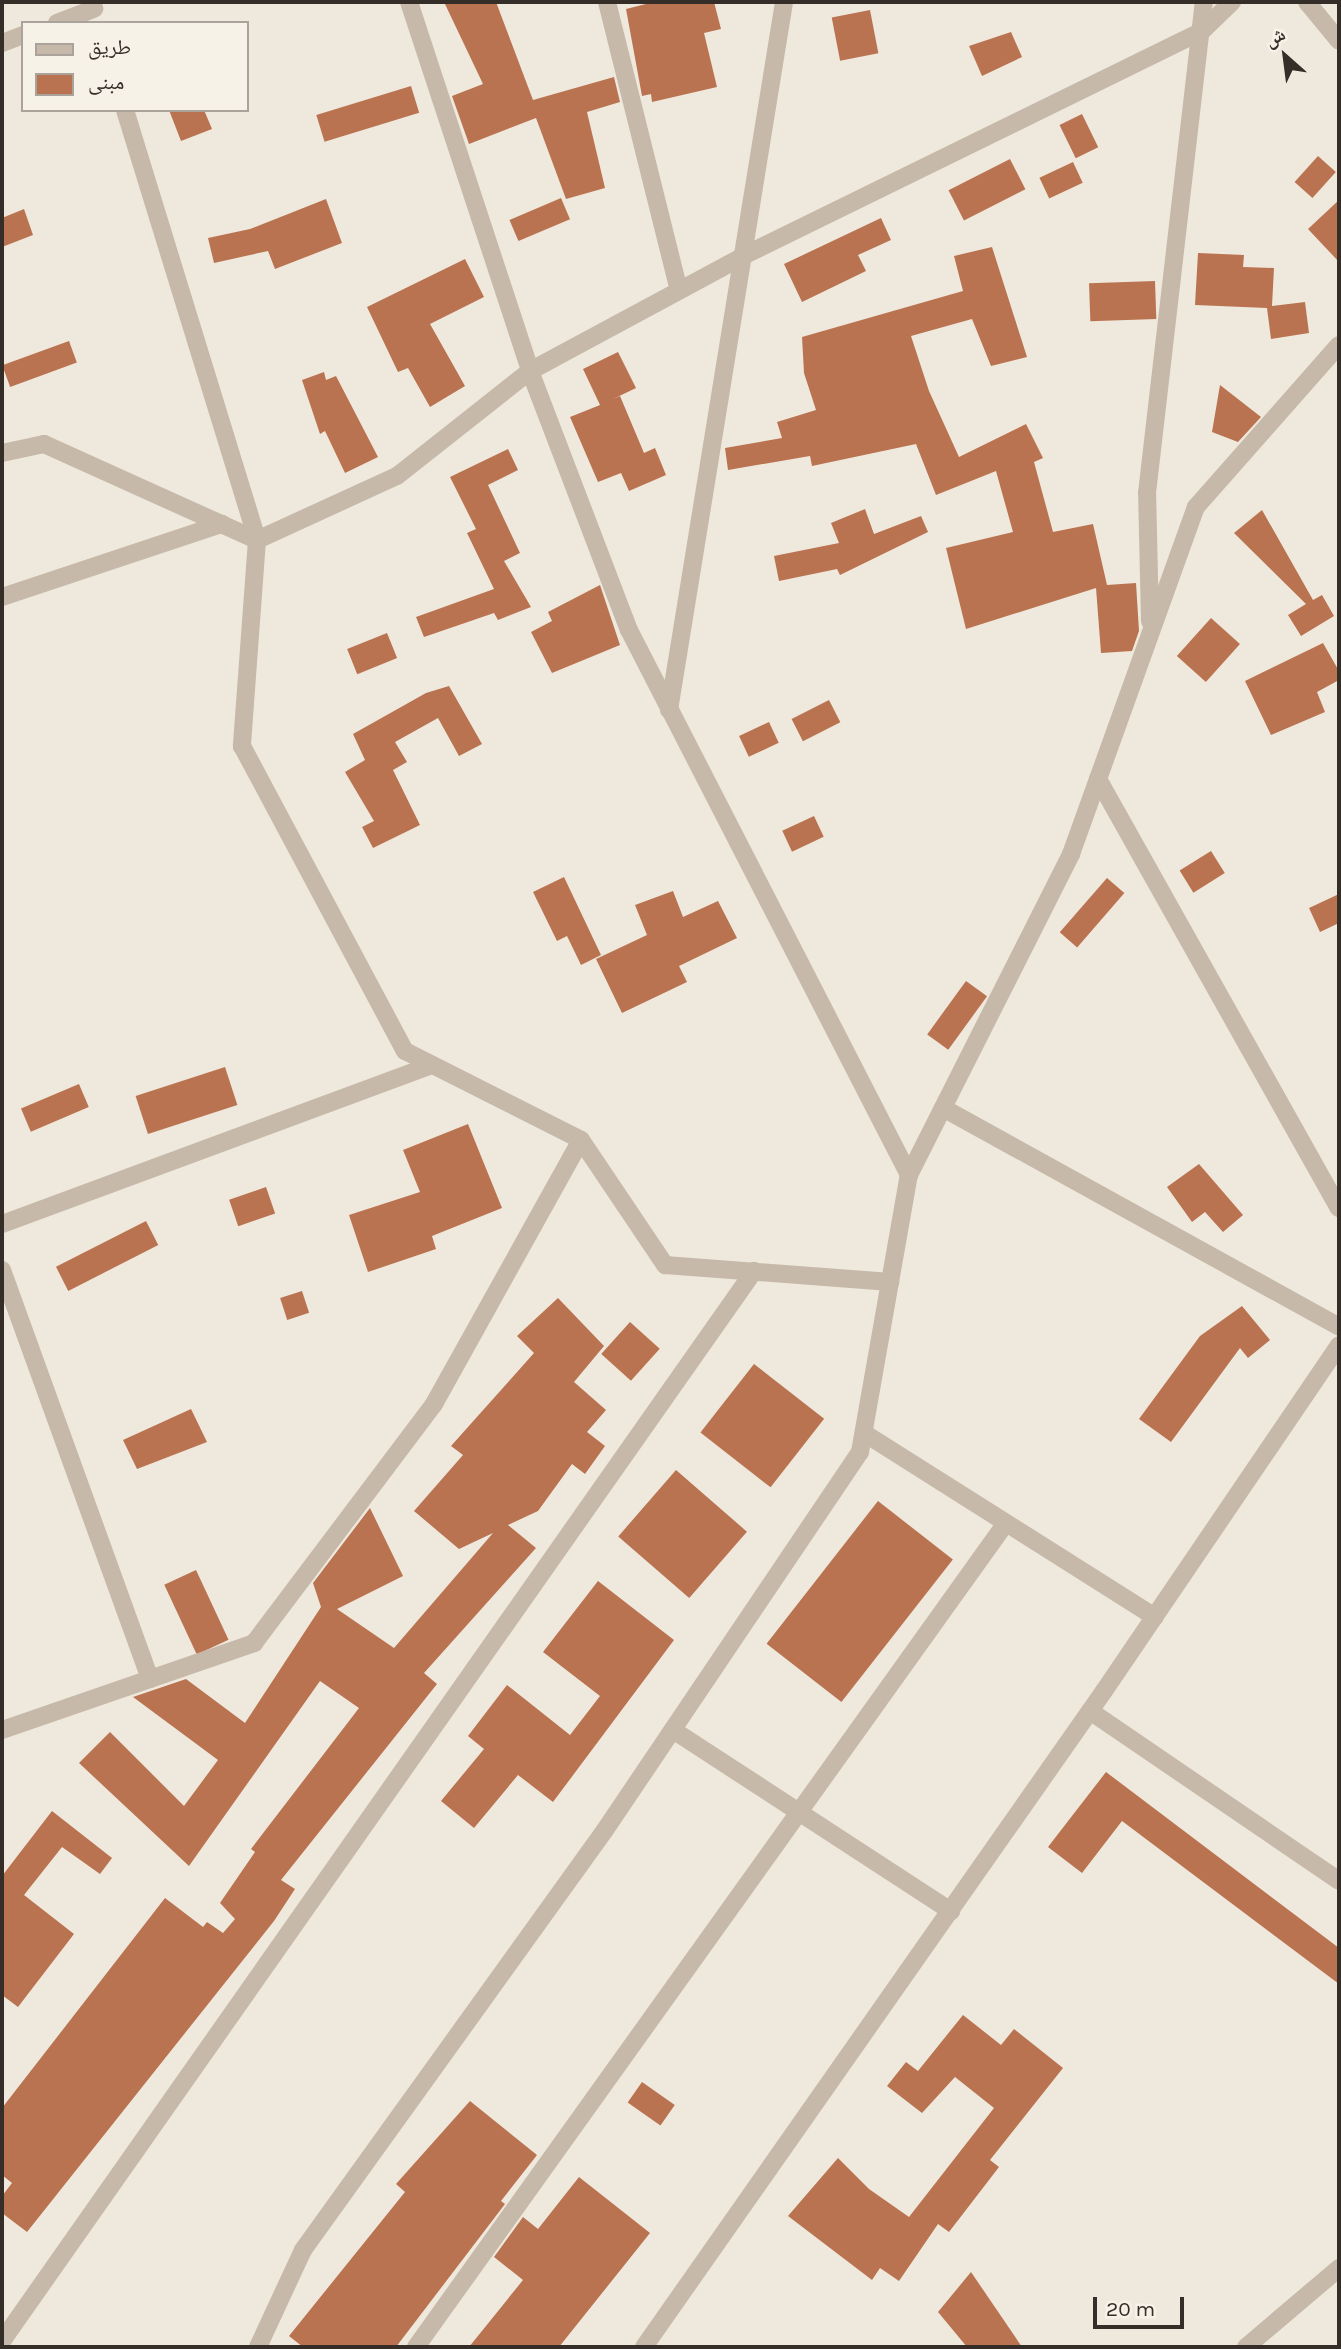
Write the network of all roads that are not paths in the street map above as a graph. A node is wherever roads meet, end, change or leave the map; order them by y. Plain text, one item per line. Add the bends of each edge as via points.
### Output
1 (409, 2) edge
2 (607, 2) edge
3 (784, 2) edge
4 (1204, 2) edge
5 (1232, 2) edge
6 (1307, 2) edge
7 (95, 11) edge
8 (63, 21) edge
9 (1202, 31) junction
10 (21, 36) edge
11 (1339, 41) edge
12 (2, 43) edge
13 (126, 112) edge
14 (745, 255) junction
15 (679, 290) junction
16 (1339, 345) edge
17 (530, 370) junction
18 (2, 453) edge
19 (222, 524) junction
20 (257, 540) junction
21 (2, 597) edge
22 (1150, 634) junction
23 (669, 710) junction
24 (1098, 779) junction
25 (432, 1065) junction
26 (943, 1108) junction
27 (580, 1140) junction
28 (909, 1175) junction
29 (1339, 1208) edge
30 (2, 1224) edge
31 (2, 1270) edge
32 (754, 1271) junction
33 (890, 1282) junction
34 (1339, 1327) edge
35 (1339, 1345) edge
36 (864, 1433) junction
37 (1006, 1523) junction
38 (1155, 1617) junction
39 (150, 1679) junction
40 (1090, 1711) junction
41 (2, 1730) edge
42 (673, 1730) junction
43 (799, 1812) junction
44 (1339, 1881) edge
45 (951, 1912) junction
46 (1339, 2268) edge
47 (2, 2341) edge
48 (258, 2347) edge
49 (416, 2347) edge
50 (644, 2347) edge
51 (1246, 2347) edge

1 - 17 street
2 - 15 street
3 - 14 street
4 - 9 street
5 - 9 street
6 - 11 street
7 - 8 street
9 - 14 street
9 - 22 street via 1147,493
10 - 12 street
13 - 20 street
14 - 15 street
14 - 23 street
15 - 17 street
16 - 22 street via 1196,507
17 - 20 street via 397,476
17 - 23 street via 629,630
18 - 19 street via 44,444
19 - 20 street
19 - 21 street
20 - 25 street via 242,746 405,1051
22 - 24 street
23 - 28 street
24 - 26 street via 1071,855
24 - 29 street
25 - 27 street
25 - 30 street
26 - 28 street
26 - 34 street
27 - 32 street via 665,1265
27 - 39 street via 434,1404 254,1643
28 - 33 street
31 - 39 street
32 - 33 street
32 - 47 street
33 - 36 street
35 - 38 street
36 - 37 street
36 - 42 street via 860,1452
37 - 38 street
37 - 43 street
38 - 40 street
39 - 41 street
40 - 44 street
40 - 45 street
42 - 43 street
42 - 48 street via 303,2250
43 - 45 street
43 - 49 street
45 - 50 street
46 - 51 street

